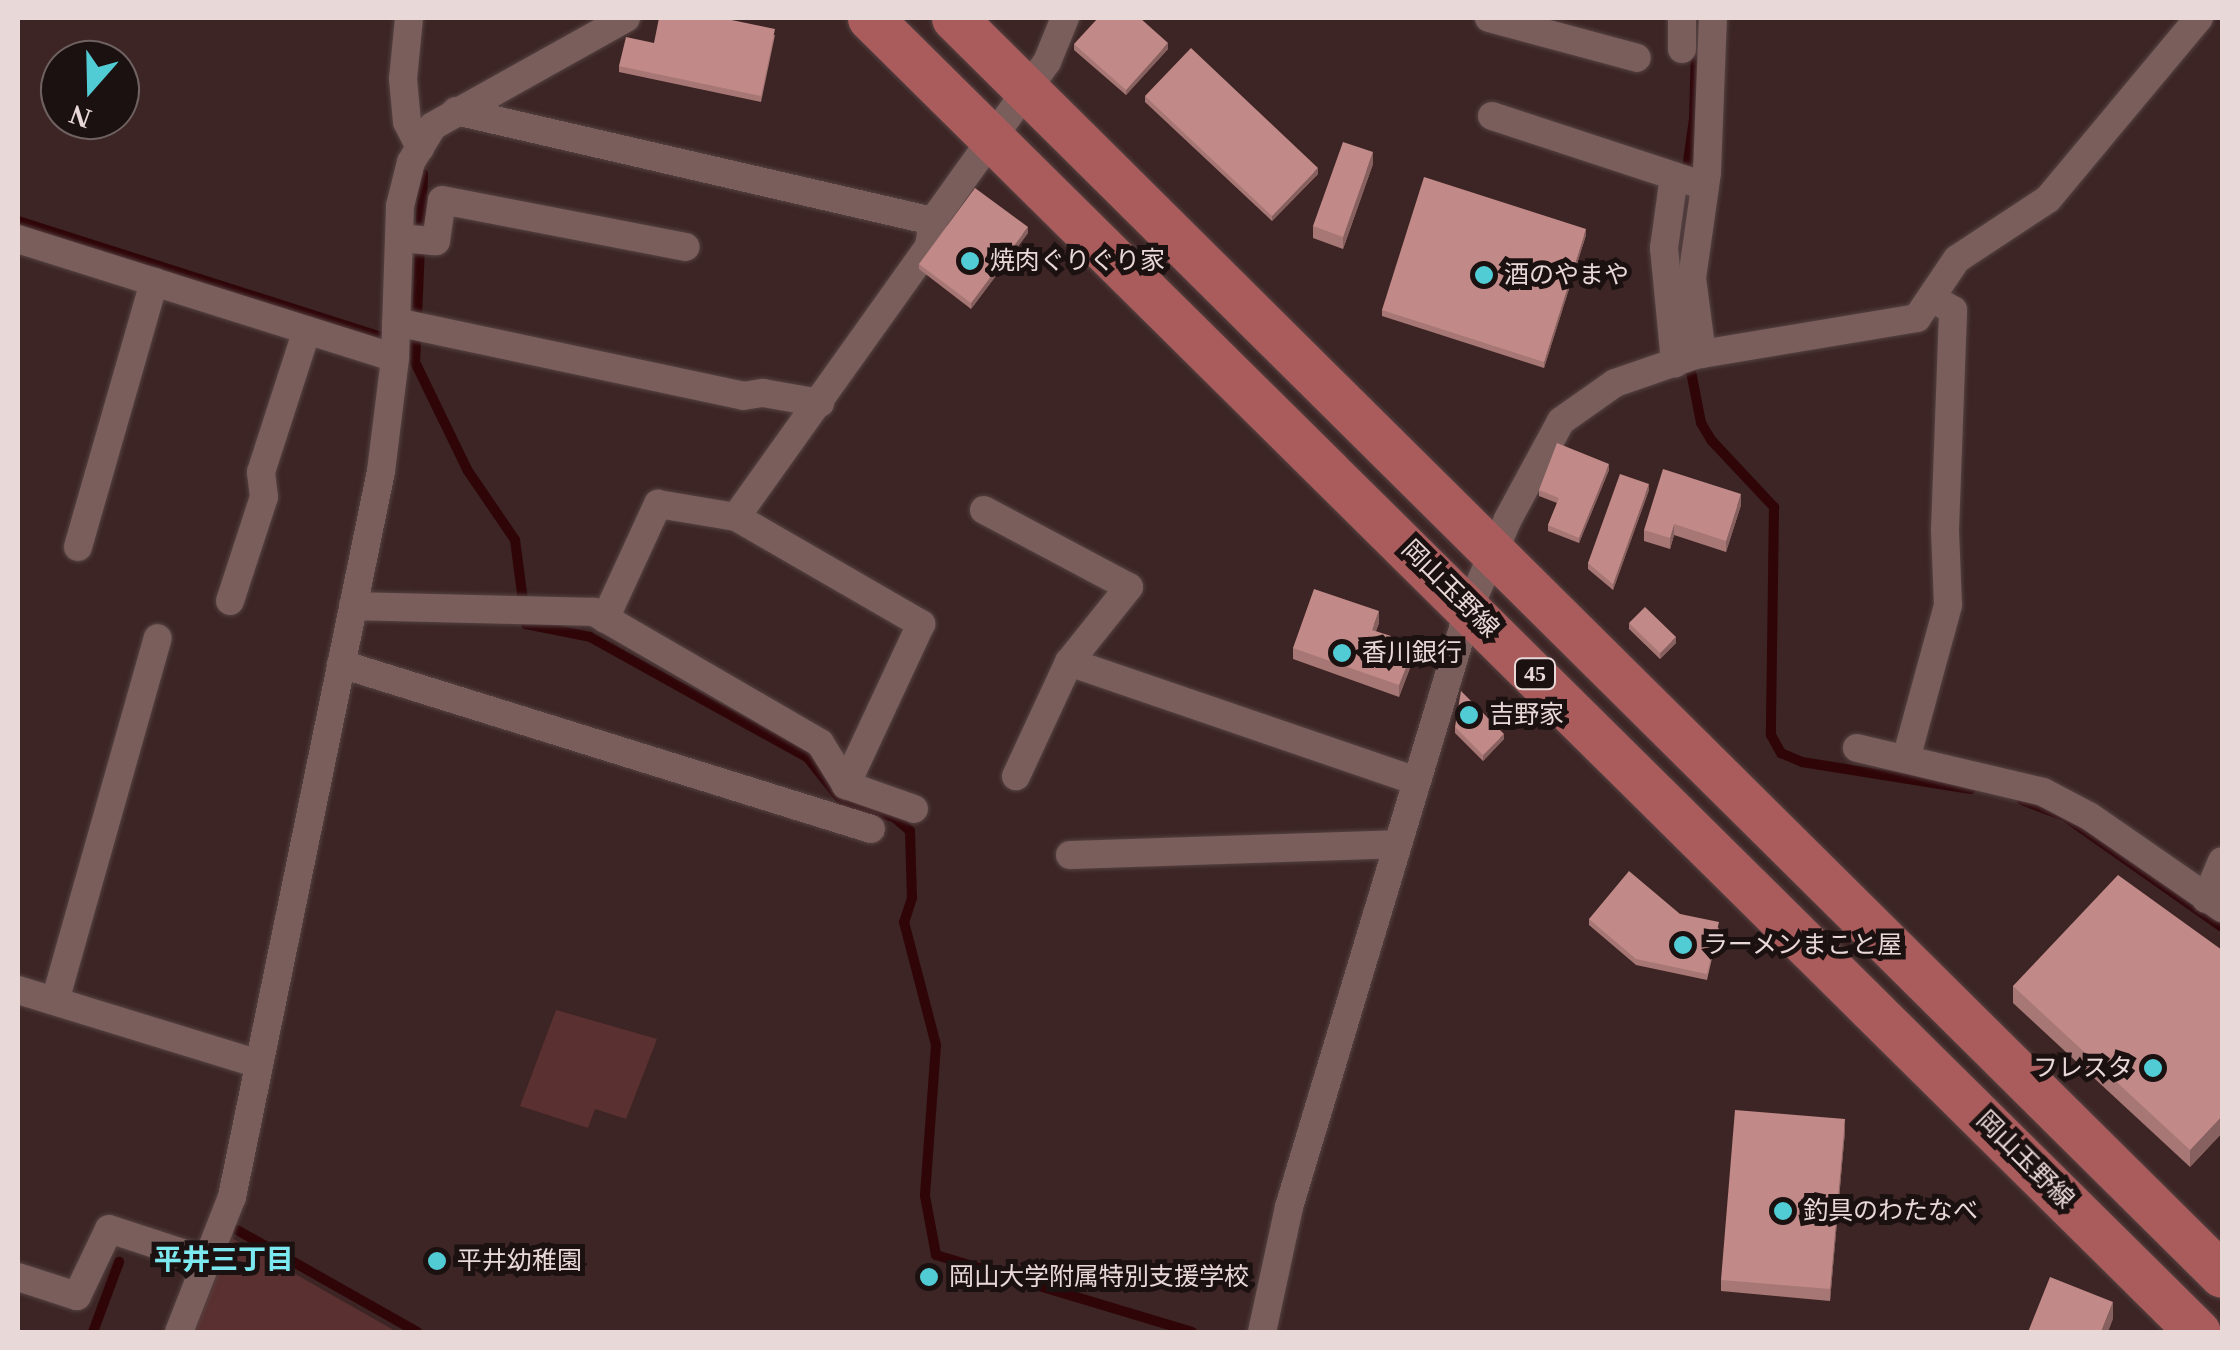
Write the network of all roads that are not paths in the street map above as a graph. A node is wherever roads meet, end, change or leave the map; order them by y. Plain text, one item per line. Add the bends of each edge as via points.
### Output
1 (409, 18) edge
2 (626, 18) edge
3 (870, 18) edge
4 (954, 18) edge
5 (1065, 18) edge
6 (1489, 18) edge
7 (1682, 18) edge
8 (1714, 18) edge
9 (2199, 18) edge
10 (1682, 48) dead end
11 (1637, 58) dead end
12 (1026, 90) junction
13 (456, 111) junction
14 (1492, 116) dead end
15 (992, 136) junction
16 (420, 148) junction
17 (1689, 180) junction
18 (933, 221) junction
19 (18, 239) edge
20 (412, 239) junction
21 (686, 247) dead end
22 (154, 282) junction
23 (1931, 298) junction
24 (307, 330) junction
25 (402, 336) junction
26 (1689, 358) junction
27 (820, 404) junction
28 (984, 510) dead end
29 (736, 517) junction
30 (78, 547) dead end
31 (1493, 554) junction
32 (230, 600) dead end
33 (353, 606) junction
34 (1470, 608) junction
35 (605, 619) junction
36 (158, 638) dead end
37 (1069, 662) junction
38 (341, 664) junction
39 (1857, 748) dead end
40 (1906, 760) junction
41 (1016, 776) dead end
42 (1416, 781) junction
43 (846, 784) junction
44 (914, 810) dead end
45 (870, 829) dead end
46 (1397, 844) junction
47 (1070, 855) dead end
48 (2222, 861) edge
49 (2214, 903) edge
50 (18, 990) edge
51 (55, 1001) junction
52 (258, 1064) junction
53 (204, 1260) junction
54 (2222, 1275) edge
55 (18, 1277) edge
56 (179, 1332) edge
57 (1262, 1332) edge
58 (2198, 1332) edge

1 - 16 street via 403,79 407,122
2 - 13 street
3 - 15 main road, 岡山玉野線 / 45
4 - 12 main road, 45
5 - 12 street via 1047,62
6 - 11 street
7 - 10 street
8 - 17 street
9 - 23 street via 2048,198 1956,259
12 - 15 street
12 - 31 main road, 45
13 - 16 street via 433,126
13 - 18 street
14 - 17 street
15 - 18 street
15 - 34 main road, 岡山玉野線 / 45
16 - 20 street via 400,206
17 - 26 street
18 - 27 street via 929,246
19 - 22 street
20 - 21 street via 436,241 442,200
20 - 25 street
22 - 24 street
22 - 30 street
23 - 26 street via 1917,318
23 - 40 street via 1953,310 1944,530 1948,606
24 - 25 street
24 - 32 street via 261,472 264,497
25 - 27 street
25 - 33 street
26 - 31 street via 1616,383 1561,421
27 - 29 street
28 - 37 street via 1129,587
29 - 35 street via 658,504
29 - 43 street via 921,624
31 - 34 street
31 - 54 main road, 45
33 - 35 street via 526,608 594,612
33 - 38 street
34 - 42 street
34 - 58 main road, 岡山玉野線 / 45
35 - 43 street via 820,742
36 - 51 street
37 - 41 street
37 - 42 street
38 - 45 street
38 - 52 street
39 - 40 street
40 - 49 street via 2044,792
42 - 46 street
43 - 44 street
46 - 47 street
46 - 57 street via 1289,1207
48 - 49 street
50 - 51 street
51 - 52 street
52 - 53 street via 232,1197
53 - 55 street via 108,1229 77,1296
53 - 56 street

